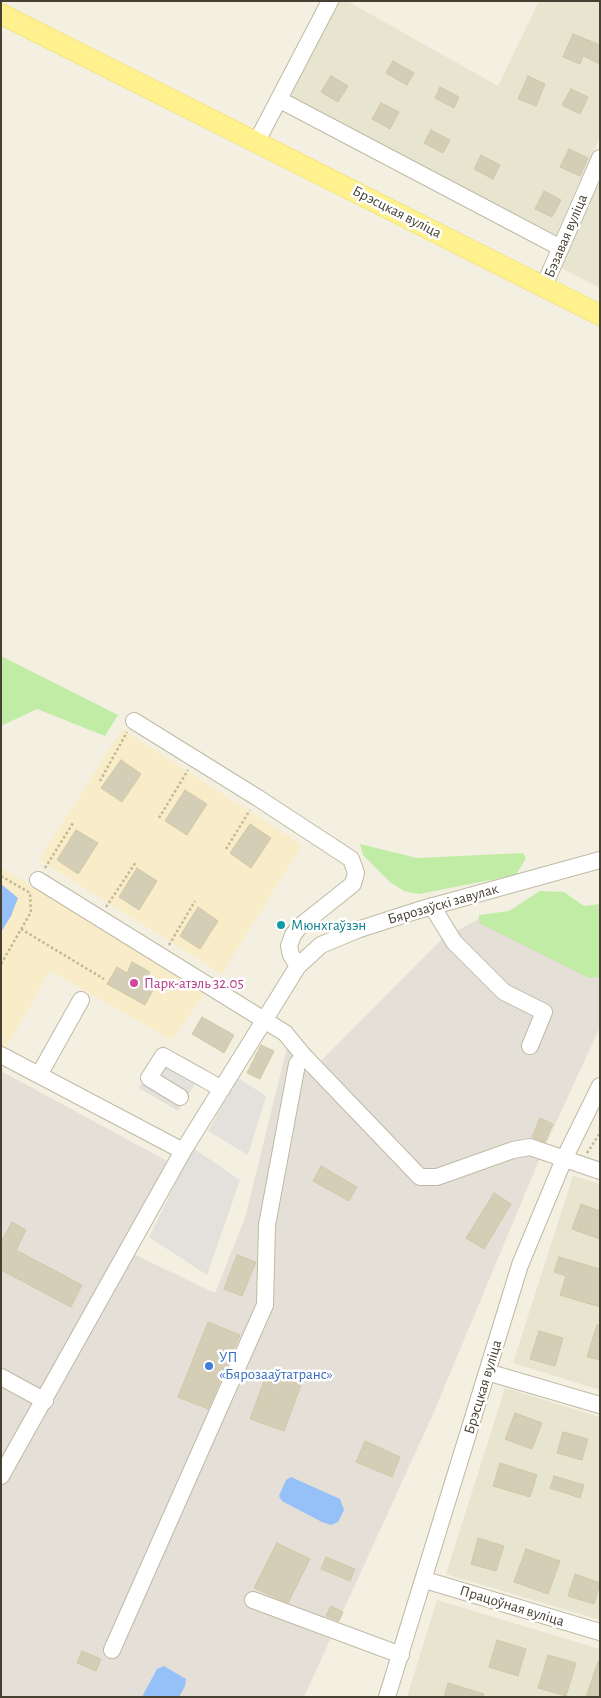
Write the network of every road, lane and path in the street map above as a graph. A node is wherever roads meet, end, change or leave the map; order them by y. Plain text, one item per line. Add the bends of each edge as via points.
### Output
1 (330, 1) edge
2 (1, 14) edge
3 (280, 100) junction
4 (257, 141) junction
5 (600, 158) edge
6 (561, 248) junction
7 (544, 286) junction
8 (600, 315) edge
9 (134, 721) joint
10 (196, 758) junction
11 (100, 781) dead end
12 (258, 798) junction
13 (159, 818) dead end
14 (74, 823) dead end
15 (226, 849) dead end
16 (600, 860) edge
17 (136, 862) dead end
18 (1, 876) edge
19 (38, 880) joint
20 (196, 902) dead end
21 (432, 906) junction
22 (99, 918) junction
23 (21, 929) junction
24 (162, 956) junction
25 (1, 964) edge
26 (298, 966) junction
27 (104, 979) dead end
28 (81, 1000) dead end
29 (264, 1019) junction
30 (530, 1046) dead end
31 (1, 1055) edge
32 (304, 1056) junction
33 (39, 1075) junction
34 (600, 1086) edge
35 (222, 1089) junction
36 (180, 1097) dead end
37 (600, 1133) edge
38 (182, 1151) junction
39 (564, 1158) junction
40 (580, 1164) junction
41 (600, 1171) edge
42 (487, 1372) junction
43 (1, 1377) edge
44 (45, 1401) junction
45 (600, 1405) edge
46 (1, 1476) edge
47 (425, 1580) junction
48 (253, 1600) dead end
49 (600, 1632) edge
50 (112, 1650) dead end
51 (401, 1655) junction
52 (387, 1697) edge

1 - 3 street
2 - 4 main road, Брэсцкая вуліца
3 - 4 street
3 - 6 street
4 - 7 main road, Брэсцкая вуліца
5 - 6 street, Бэзавая вуліца
6 - 7 street, Бэзавая вуліца
7 - 8 main road, Брэсцкая вуліца
9 - 10 street
9 - 11 path
10 - 12 street
10 - 13 path
12 - 15 path
12 - 26 street via 351,858 356,873 353,884 293,935 289,946
14 - 19 path
16 - 21 street, Бярозаўскі завулак
17 - 22 path
18 - 23 path via 30,893 31,912
19 - 22 street
20 - 24 path
21 - 26 street, Бярозаўскі завулак via 357,930 321,946
21 - 30 street via 454,942 504,992 544,1012
22 - 24 street
23 - 25 path
23 - 27 path
24 - 29 street
26 - 29 street, Бярозаўскі завулак
28 - 33 street
29 - 32 street via 285,1033
29 - 35 street, Бярозаўскі завулак
31 - 33 street
32 - 39 street via 420,1177 437,1177 530,1147
32 - 50 street via 297,1064 267,1225 265,1305
33 - 38 street
34 - 39 street, Брэсцкая вуліца
35 - 36 street via 163,1056 149,1078
35 - 38 street, Бярозаўскі завулак
37 - 40 path
38 - 44 street, Бярозаўскі завулак
39 - 40 street
39 - 42 street, Брэсцкая вуліца via 520,1265
40 - 41 street
42 - 45 street
42 - 47 street, Брэсцкая вуліца
43 - 44 street
44 - 46 street, Бярозаўскі завулак
47 - 49 street, Працоўная вуліца
47 - 51 street, Брэсцкая вуліца
48 - 51 street
51 - 52 street, Брэсцкая вуліца

